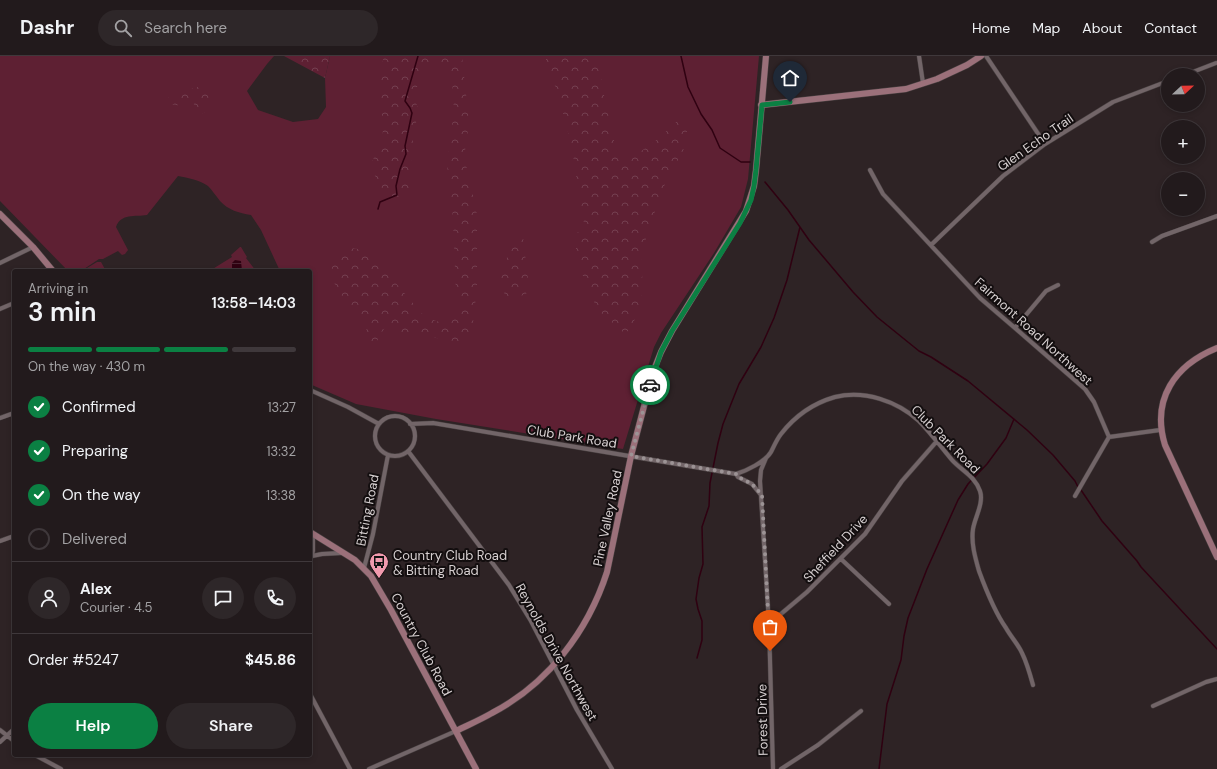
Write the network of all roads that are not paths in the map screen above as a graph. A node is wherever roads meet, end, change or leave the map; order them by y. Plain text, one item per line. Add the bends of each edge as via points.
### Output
1 (766, 56) edge
2 (919, 56) edge
3 (981, 56) edge
4 (986, 56) edge
5 (1216, 63) edge
6 (1203, 68) edge
7 (923, 83) junction
8 (1161, 84) edge
9 (762, 105) junction
10 (1045, 144) junction
11 (870, 170) dead end
12 (0, 214) edge
13 (1217, 216) edge
14 (1152, 242) dead end
15 (931, 245) junction
16 (33, 247) junction
17 (0, 263) edge
18 (52, 269) edge
19 (1058, 285) dead end
20 (12, 304) edge
21 (0, 309) edge
22 (1015, 328) junction
23 (1217, 348) edge
24 (312, 391) edge
25 (12, 413) edge
26 (0, 418) edge
27 (379, 424) junction
28 (410, 424) junction
29 (1160, 430) junction
30 (1109, 437) junction
31 (937, 441) junction
32 (408, 451) junction
33 (388, 455) junction
34 (631, 456) junction
35 (767, 456) junction
36 (736, 474) junction
37 (762, 495) junction
38 (1075, 496) dead end
39 (312, 534) edge
40 (12, 537) edge
41 (0, 541) edge
42 (345, 552) junction
43 (1217, 557) edge
44 (312, 558) edge
45 (841, 559) junction
46 (364, 568) junction
47 (889, 604) dead end
48 (770, 624) junction
49 (554, 667) junction
50 (1217, 679) edge
51 (1033, 685) dead end
52 (312, 698) edge
53 (1153, 706) dead end
54 (862, 711) dead end
55 (0, 730) edge
56 (12, 731) edge
57 (456, 731) junction
58 (7, 736) junction
59 (12, 740) edge
60 (0, 742) edge
61 (39, 757) edge
62 (61, 769) edge
63 (350, 769) edge
64 (369, 769) edge
65 (476, 769) edge
66 (612, 769) edge
67 (773, 769) edge
68 (781, 769) edge

1 - 9 street, Pine Valley Road
2 - 7 street
3 - 7 street via 967,65
4 - 10 street
5 - 6 street
7 - 9 street via 906,88
8 - 10 street, Glen Echo Trail via 1112,102
9 - 34 street, Pine Valley Road via 751,200 740,223 661,352 653,372
10 - 15 street, Glen Echo Trail via 1003,176
11 - 15 street, Fairmont Road Northwest via 883,194
12 - 16 street
13 - 14 street
15 - 22 street, Fairmont Road Northwest via 980,298
16 - 17 street
16 - 18 street
19 - 22 street via 1046,291
20 - 21 street
22 - 30 street, Fairmont Road Northwest via 1085,389 1094,402
23 - 29 street via 1191,363 1170,384 1163,399
24 - 27 street via 354,409
25 - 26 street
27 - 28 street via 393,416 405,419
27 - 33 street via 375,440
28 - 32 street via 414,441
28 - 34 street, Club Park Road via 433,423
29 - 30 street
29 - 43 street via 1164,445
30 - 38 street
31 - 35 street, Club Park Road via 913,416 898,406 870,396 847,395 815,405 801,414 781,434
31 - 45 street, Sheffield Drive via 902,481 865,534
31 - 51 street, Club Park Road via 953,462 973,479 980,491 981,501 972,538 975,559 992,603 1022,652
32 - 33 street
32 - 49 street, Reynolds Drive Northwest via 509,585 531,620
33 - 46 street, Bitting Road
34 - 36 street, Club Park Road
34 - 49 street, Pine Valley Road via 601,592 591,612
35 - 36 street, Club Park Road via 751,468
35 - 37 street, Forest Drive via 760,477
36 - 37 street via 752,484
37 - 48 street, Forest Drive
39 - 42 street, Country Club Road
40 - 41 street
42 - 44 street, Bitting Road via 326,553
42 - 46 street, Country Club Road
45 - 47 street
45 - 48 street, Sheffield Drive
46 - 57 street, Country Club Road via 378,586
48 - 67 street, Forest Drive
49 - 57 street, Pine Valley Road via 507,704
49 - 66 street, Reynolds Drive Northwest
50 - 53 street
52 - 63 street
54 - 68 street via 818,745
55 - 58 street
56 - 58 street
57 - 64 street
57 - 65 street, Country Club Road
58 - 59 street
58 - 60 street
61 - 62 street

